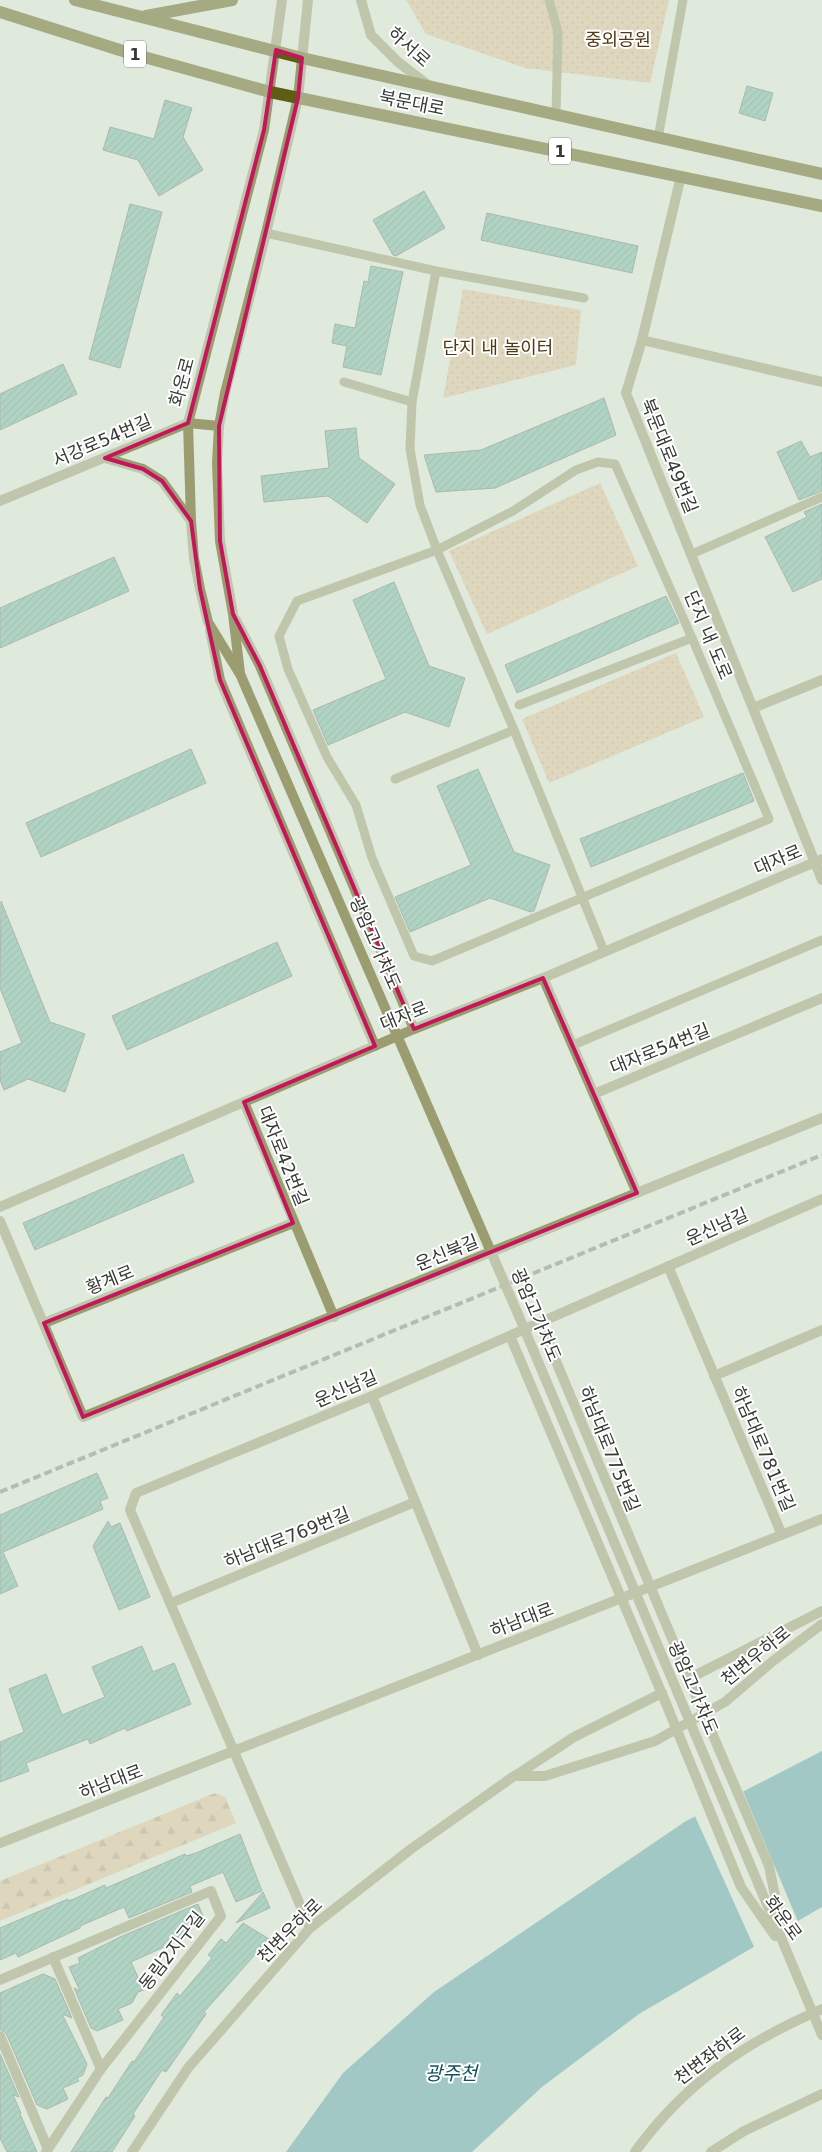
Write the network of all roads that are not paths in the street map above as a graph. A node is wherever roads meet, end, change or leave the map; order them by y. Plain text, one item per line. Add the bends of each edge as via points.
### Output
1 (76, 0) edge
2 (232, 0) edge
3 (282, 0) edge
4 (308, 0) edge
5 (361, 0) edge
6 (549, 0) edge
7 (684, 0) edge
8 (0, 12) edge
9 (141, 17) junction
10 (276, 50) junction
11 (302, 58) junction
12 (431, 88) junction
13 (270, 92) junction
14 (298, 98) junction
15 (556, 114) junction
16 (658, 138) junction
17 (822, 174) edge
18 (681, 176) junction
19 (822, 206) edge
20 (266, 233) junction
21 (436, 271) junction
22 (584, 298) dead end
23 (642, 340) junction
24 (344, 382) dead end
25 (822, 382) edge
26 (412, 402) junction
27 (188, 423) junction
28 (219, 426) junction
29 (105, 458) junction
30 (822, 497) edge
31 (0, 501) edge
32 (191, 521) junction
33 (437, 550) junction
34 (692, 554) junction
35 (233, 614) junction
36 (208, 622) junction
37 (692, 638) junction
38 (241, 676) junction
39 (822, 680) edge
40 (247, 690) joint
41 (519, 705) dead end
42 (753, 708) junction
43 (514, 730) junction
44 (395, 779) dead end
45 (818, 860) edge
46 (822, 880) edge
47 (583, 899) junction
48 (822, 940) edge
49 (604, 951) junction
50 (543, 978) junction
51 (822, 998) edge
52 (414, 1030) junction
53 (573, 1045) junction
54 (374, 1046) junction
55 (594, 1094) junction
56 (244, 1102) junction
57 (822, 1118) edge
58 (637, 1194) junction
59 (822, 1199) edge
60 (0, 1207) edge
61 (0, 1221) edge
62 (293, 1223) junction
63 (187, 1266) joint
64 (668, 1266) junction
65 (334, 1316) junction
66 (44, 1323) junction
67 (540, 1323) junction
68 (822, 1330) edge
69 (510, 1336) junction
70 (714, 1376) junction
71 (372, 1396) junction
72 (415, 1502) junction
73 (822, 1519) edge
74 (782, 1535) junction
75 (650, 1587) junction
76 (621, 1598) junction
77 (171, 1603) junction
78 (822, 1611) edge
79 (822, 1624) edge
80 (478, 1654) junction
81 (688, 1679) junction
82 (663, 1697) junction
83 (233, 1751) junction
84 (514, 1776) junction
85 (0, 1843) edge
86 (310, 1928) junction
87 (788, 1956) junction
88 (53, 1957) junction
89 (0, 1980) edge
90 (822, 2009) edge
91 (822, 2035) edge
92 (0, 2036) edge
93 (102, 2069) junction
94 (822, 2094) edge
95 (47, 2150) edge
96 (132, 2152) edge
97 (635, 2152) edge
98 (711, 2152) edge

1 - 9 main road, 북문대로 / 1
2 - 9 main road
3 - 10 street
4 - 11 street
5 - 12 street, 하서로 via 372,35 398,62
6 - 15 lane via 558,32
7 - 16 lane
8 - 13 main road, 북문대로 / 1 via 126,52
9 - 10 main road, 북문대로 / 1
10 - 11 main road, 북문대로 / 1
10 - 13 street
11 - 12 main road, 북문대로 / 1
11 - 14 street
12 - 15 main road, 북문대로 / 1
13 - 14 main road, 북문대로 / 1
13 - 27 street, 화운로 via 264,130
14 - 18 main road, 북문대로 / 1
14 - 20 street, 화운로
15 - 16 main road, 북문대로 / 1
16 - 17 main road, 북문대로 / 1
18 - 19 main road, 북문대로 / 1
18 - 23 street, 북문대로49번길
20 - 21 lane
20 - 28 street, 화운로
21 - 22 lane
21 - 26 lane
23 - 25 street
23 - 34 street, 북문대로49번길 via 626,393
24 - 26 lane
26 - 33 lane via 410,449 420,505
27 - 28 street, 서강로54번길
27 - 29 street, 서강로54번길
27 - 32 street, 화운로
28 - 35 street, 화운로 via 216,463 220,541
29 - 31 street, 서강로54번길
29 - 32 street via 143,469 162,481
30 - 34 lane
32 - 36 street, 화운로 via 194,558
33 - 37 lane, 단지 내 도로 via 513,511 576,470 598,462 615,464
33 - 43 lane
33 - 47 lane via 297,602 278,636 288,670 327,756 356,805 372,858 414,956 432,961
34 - 42 street, 북문대로49번길
35 - 38 street, 화운로
35 - 52 street via 260,666
36 - 38 street, 화운로
36 - 54 street via 220,680
37 - 41 lane
37 - 47 lane, 단지 내 도로 via 769,819
38 - 40 street, 화운로
39 - 42 street
40 - 87 street, 광암고가차도, bridge via 518,1314
42 - 45 street, 북문대로49번길
43 - 44 lane
43 - 47 lane
45 - 46 street, 북문대로49번길
45 - 49 street, 대자로
47 - 49 lane
48 - 53 lane
49 - 50 street, 대자로
50 - 52 street, 대자로
50 - 53 street, 대자로54번길
51 - 55 street, 대자로54번길
52 - 54 street, 대자로
53 - 55 street, 대자로54번길
54 - 56 street, 대자로
55 - 58 street, 대자로54번길
56 - 60 street, 대자로
56 - 62 street, 대자로42번길
57 - 58 street, 운신북길
58 - 65 street, 운신북길
59 - 64 street, 운신남길
61 - 66 street
62 - 63 street, 대자로42번길
62 - 65 street, 대자로42번길
63 - 66 street, 황계로
64 - 67 street, 운신남길
64 - 70 street, 하남대로781번길
65 - 66 street, 운신북길 via 83,1417
67 - 69 street, 운신남길
67 - 75 street, 하남대로775번길
68 - 70 street, 하남대로781번길
69 - 71 street, 운신남길
69 - 76 street
70 - 74 street, 하남대로781번길
71 - 72 street
71 - 77 street, 운신남길 via 136,1493 130,1510
72 - 77 street, 하남대로769번길
72 - 80 street
73 - 74 street, 하남대로
74 - 75 street, 하남대로
75 - 76 street, 하남대로
75 - 81 street, 화운로
76 - 80 street, 하남대로
76 - 82 street, 화운로
77 - 83 street, 운신남길
78 - 81 street, 천변우하로
79 - 84 street, 천변우하로 via 725,1702 655,1741 545,1776
80 - 83 street, 하남대로
81 - 87 street, 화운로, bridge via 768,1866
82 - 84 street, 천변우하로 via 574,1737
82 - 87 street, 화운로, bridge via 741,1888
83 - 85 street, 하남대로
83 - 86 street
84 - 86 street, 천변우하로 via 411,1849
86 - 96 street, 천변우하로 via 188,2068
87 - 91 street, bridge
88 - 89 street, 동림2지구길
88 - 93 street
88 - 93 street, 동림2지구길 via 210,1891 214,1899 221,1916
90 - 97 street, 천변좌하로 via 743,2048 711,2071 678,2100
92 - 95 street, 동림2지구길
93 - 95 street, 동림2지구길
94 - 98 street via 744,2131

